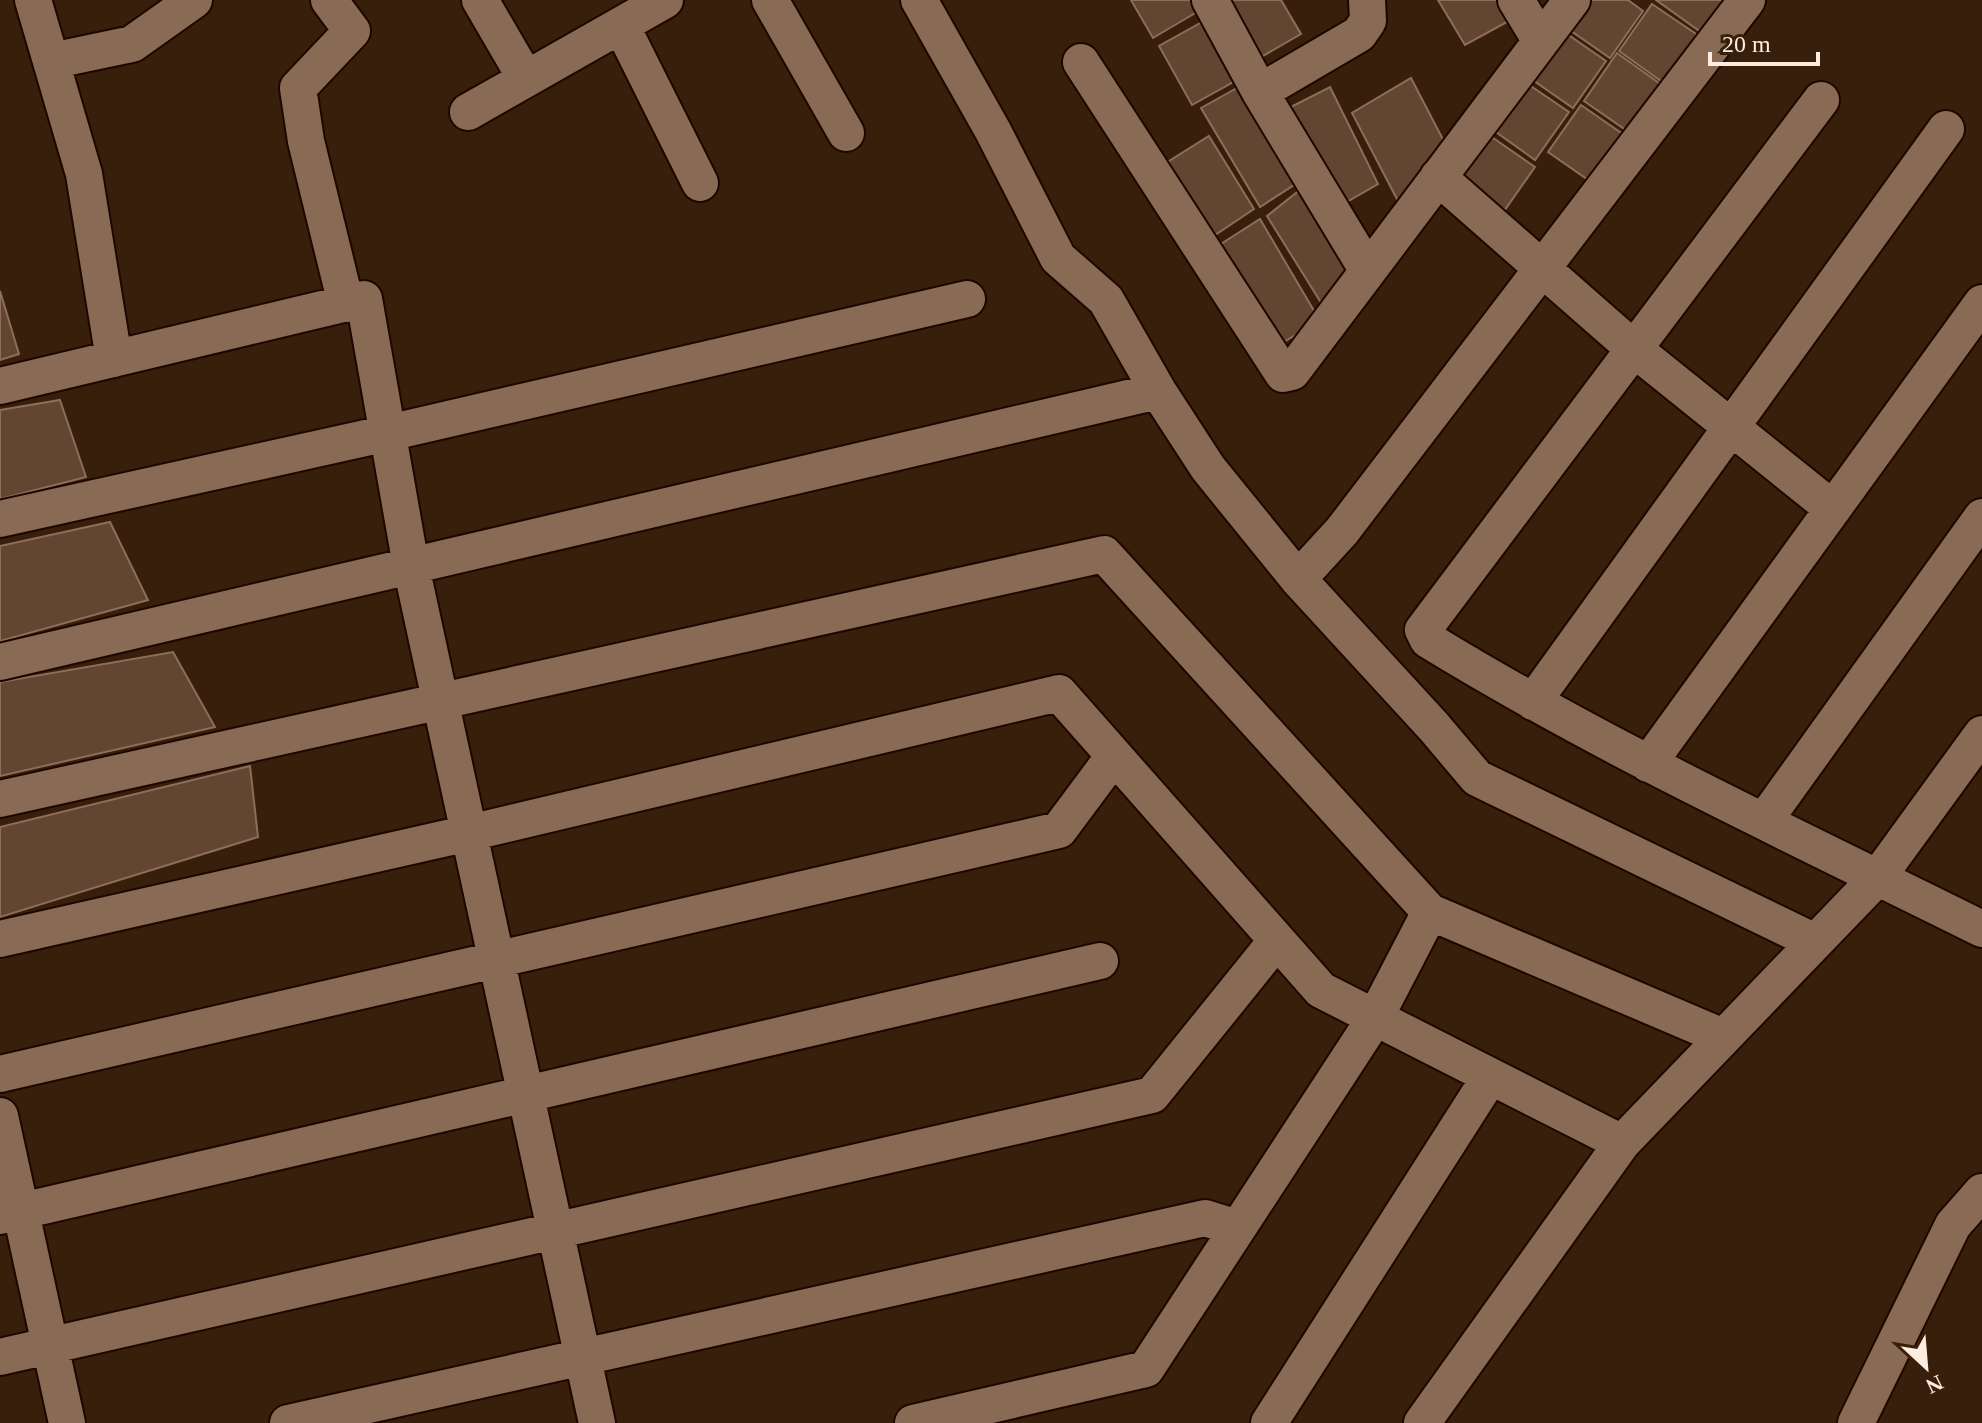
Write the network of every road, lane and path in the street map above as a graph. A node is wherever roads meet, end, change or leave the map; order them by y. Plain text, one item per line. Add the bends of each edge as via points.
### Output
1 (33, 0) edge
2 (194, 0) edge
3 (329, 0) edge
4 (480, 0) edge
5 (665, 0) edge
6 (770, 0) edge
7 (919, 0) edge
8 (1210, 0) edge
9 (1367, 0) edge
10 (1516, 0) edge
11 (1572, 0) edge
12 (1747, 0) edge
13 (621, 25) junction
14 (1540, 40) junction
15 (51, 61) junction
16 (1081, 62) dead end
17 (526, 79) junction
18 (1260, 92) junction
19 (1821, 100) dead end
20 (468, 112) dead end
21 (1946, 129) dead end
22 (846, 133) dead end
23 (1438, 177) junction
24 (700, 183) dead end
25 (1542, 269) junction
26 (1368, 271) junction
27 (967, 299) dead end
28 (1982, 303) edge
29 (346, 304) junction
30 (1634, 349) junction
31 (114, 359) junction
32 (0, 386) edge
33 (1158, 391) junction
34 (1731, 428) junction
35 (388, 433) junction
36 (1833, 509) junction
37 (1982, 517) edge
38 (0, 519) edge
39 (411, 566) junction
40 (1298, 579) junction
41 (0, 662) edge
42 (440, 700) junction
43 (1533, 702) junction
44 (1982, 734) edge
45 (1114, 756) junction
46 (1648, 764) junction
47 (0, 799) edge
48 (1764, 821) junction
49 (469, 833) junction
50 (1878, 877) junction
51 (1430, 912) junction
52 (1982, 929) edge
53 (0, 939) edge
54 (1277, 940) junction
55 (1815, 942) junction
56 (496, 960) junction
57 (1100, 961) dead end
58 (1375, 1018) junction
59 (1723, 1037) junction
60 (0, 1074) edge
61 (1490, 1077) junction
62 (526, 1095) junction
63 (0, 1116) edge
64 (1622, 1143) junction
65 (1982, 1192) edge
66 (10, 1214) edge
67 (1237, 1228) junction
68 (555, 1231) junction
69 (50, 1346) junction
70 (0, 1357) edge
71 (582, 1357) junction
72 (67, 1423) edge
73 (288, 1423) edge
74 (597, 1423) edge
75 (913, 1423) edge
76 (1269, 1423) edge
77 (1422, 1423) edge
78 (1856, 1423) edge

1 - 15 street
2 - 15 street via 132,44
3 - 29 street via 352,31 298,88
4 - 17 street
5 - 13 street
6 - 22 street
7 - 33 street via 1058,258 1106,300
8 - 18 street
9 - 18 street via 1368,21 1359,34
10 - 14 street
11 - 14 street
12 - 25 street
13 - 17 street
13 - 24 street
14 - 23 street
15 - 31 street via 84,174
16 - 26 street via 1283,374 1292,372
17 - 20 street
18 - 26 street
19 - 30 street
21 - 34 street
23 - 25 street
23 - 26 street
25 - 30 street
25 - 40 street via 1342,531
27 - 35 street
28 - 36 street
29 - 31 street
29 - 35 street via 364,299
30 - 34 street
30 - 43 street via 1423,630 1428,640
31 - 32 street
33 - 39 street
33 - 40 street via 1208,468
34 - 36 street
34 - 43 street
35 - 38 street
35 - 39 street
36 - 46 street
37 - 48 street
39 - 41 street
39 - 42 street
40 - 55 street via 1477,778
42 - 47 street
42 - 49 street
42 - 51 street via 1104,554
43 - 46 street
44 - 50 street
45 - 49 street via 1059,693
45 - 54 street
45 - 56 street via 1059,830
46 - 48 street
48 - 50 street
49 - 53 street
49 - 56 street
50 - 52 street
50 - 55 street
51 - 58 street
51 - 59 street
54 - 58 street via 1321,990
54 - 68 street via 1152,1095
55 - 59 street
56 - 60 street
56 - 62 street
57 - 62 street
58 - 61 street
58 - 67 street
59 - 64 street
61 - 64 street
61 - 76 street
62 - 66 street
62 - 68 street
63 - 66 street
64 - 77 street
65 - 78 street via 1953,1225
66 - 69 street
67 - 71 street via 1205,1218
67 - 75 street via 1146,1369
68 - 69 street
68 - 71 street
69 - 70 street
69 - 72 street
71 - 73 street
71 - 74 street

